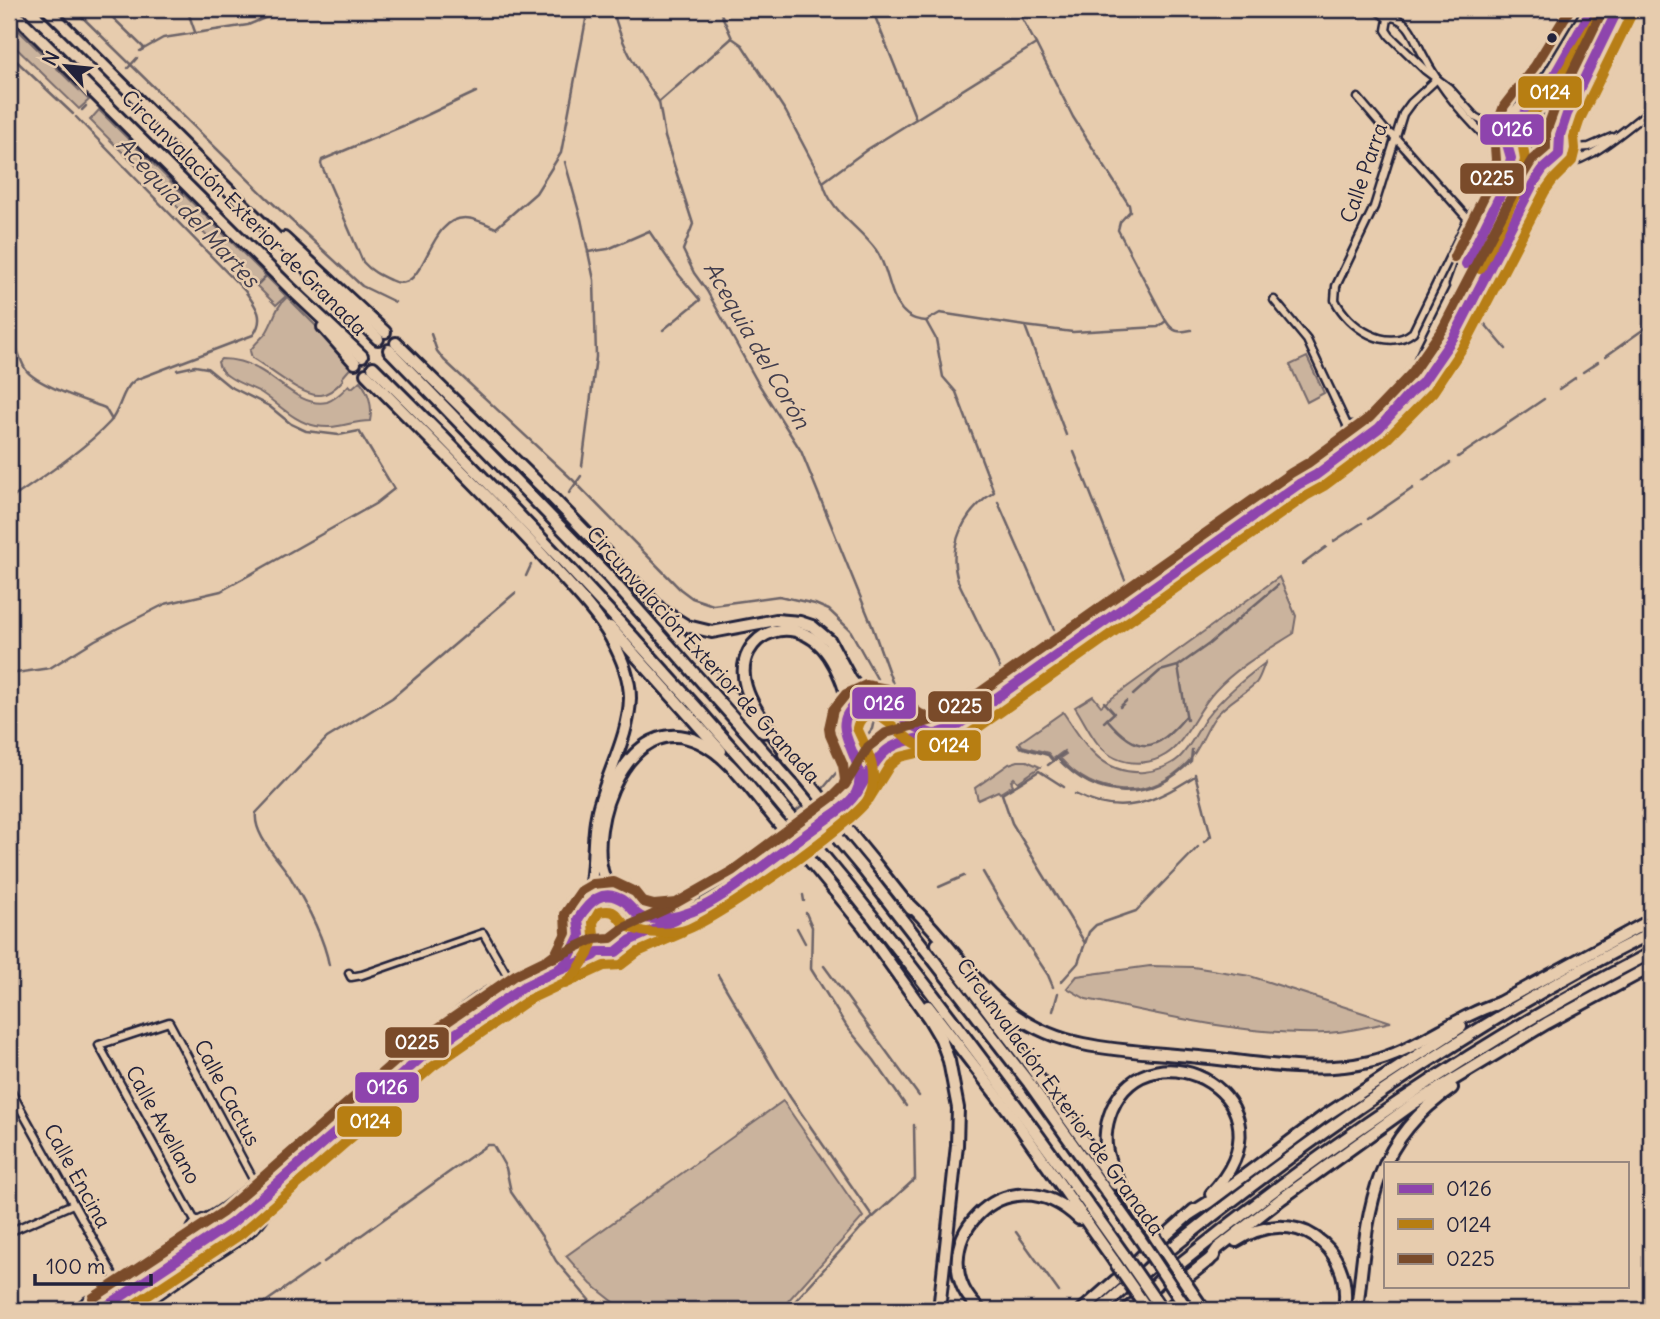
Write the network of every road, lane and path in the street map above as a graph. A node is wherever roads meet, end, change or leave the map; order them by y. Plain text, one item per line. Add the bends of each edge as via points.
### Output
1 (10, 9) edge
2 (47, 9) edge
3 (1376, 9) edge
4 (1589, 9) edge
5 (1601, 9) edge
6 (1607, 9) edge
7 (1618, 9) edge
8 (1388, 19) junction
9 (1437, 79) junction
10 (1562, 93) junction
11 (1358, 99) dead end
12 (1522, 103) junction
13 (1651, 110) edge
14 (1521, 120) junction
15 (1494, 127) junction
16 (1513, 127) junction
17 (1617, 135) junction
18 (1395, 136) junction
19 (1561, 138) junction
20 (1509, 158) junction
21 (1546, 168) junction
22 (1468, 219) junction
23 (1450, 297) junction
24 (1274, 300) dead end
25 (381, 335) dead end
26 (359, 359) dead end
27 (1406, 377) junction
28 (1406, 391) junction
29 (1398, 407) junction
30 (1347, 427) junction
31 (1360, 434) junction
32 (1347, 446) junction
33 (1299, 484) junction
34 (639, 589) junction
35 (586, 604) junction
36 (874, 699) junction
37 (848, 712) junction
38 (897, 715) junction
39 (934, 735) junction
40 (894, 744) junction
41 (853, 750) junction
42 (879, 755) junction
43 (788, 757) junction
44 (734, 770) junction
45 (856, 793) junction
46 (841, 808) dead end
47 (789, 845) dead end
48 (620, 899) junction
49 (908, 904) junction
50 (583, 908) junction
51 (634, 914) junction
52 (680, 917) junction
53 (1651, 920) edge
54 (864, 927) junction
55 (1651, 933) edge
56 (580, 935) junction
57 (631, 940) junction
58 (598, 952) junction
59 (1651, 953) edge
60 (1651, 967) edge
61 (556, 971) junction
62 (349, 973) dead end
63 (510, 980) junction
64 (523, 987) junction
65 (1499, 1003) junction
66 (1561, 1017) junction
67 (99, 1045) joint
68 (10, 1091) edge
69 (1386, 1162) edge
70 (1384, 1165) edge
71 (254, 1181) junction
72 (272, 1189) junction
73 (1129, 1199) junction
74 (73, 1204) junction
75 (222, 1208) junction
76 (1190, 1214) junction
77 (209, 1216) junction
78 (228, 1220) junction
79 (195, 1222) junction
80 (189, 1232) junction
81 (9, 1233) edge
82 (1164, 1237) dead end
83 (238, 1241) junction
84 (1101, 1242) junction
85 (1172, 1248) dead end
86 (191, 1252) junction
87 (1119, 1258) junction
88 (1209, 1261) junction
89 (207, 1262) junction
90 (1181, 1263) dead end
91 (1190, 1275) dead end
92 (116, 1280) junction
93 (1116, 1280) dead end
94 (1122, 1290) dead end
95 (1095, 1298) junction
96 (1163, 1300) edge
97 (73, 1310) edge
98 (101, 1310) edge
99 (138, 1310) edge
100 (939, 1310) edge
101 (980, 1310) edge
102 (1073, 1310) edge
103 (1082, 1310) edge
104 (1100, 1310) edge
105 (1148, 1310) edge
106 (1188, 1310) edge
107 (1204, 1310) edge
108 (1344, 1310) edge
109 (1357, 1310) edge

1 - 26 highway, Circunvalación Exterior de Granada
2 - 25 highway, Circunvalación Exterior de Granada
3 - 8 street
4 - 12 street via 1547,74
4 - 14 street via 1550,83
5 - 10 highway
6 - 10 highway
7 - 19 street via 1567,114
8 - 9 street via 1390,36
8 - 9 street via 1398,18 1413,32
9 - 15 street via 1475,117
9 - 18 street, Calle Parra via 1411,103
9 - 20 street via 1485,137
10 - 28 highway, bridge via 1440,335
11 - 18 street
12 - 15 street
12 - 16 street
13 - 17 street
14 - 16 street
14 - 19 street via 1544,118
15 - 16 street
16 - 20 street via 1508,136
17 - 19 street via 1577,148
17 - 21 street via 1573,164
18 - 22 street
18 - 22 street, Calle Parra via 1374,207 1336,286 1338,307 1360,329 1384,340 1404,339 1413,332
19 - 21 street via 1559,155
20 - 21 street via 1526,169
20 - 22 street
20 - 23 street via 1504,187
21 - 28 street via 1455,335 1422,383
22 - 23 street via 1469,240
23 - 27 street
24 - 30 street via 1307,340
27 - 28 street
27 - 30 street via 1364,424
28 - 29 highway
28 - 31 highway
29 - 31 highway
29 - 33 highway via 1379,428
30 - 31 street
30 - 32 street
31 - 32 highway
32 - 33 highway
33 - 39 highway via 955,727
34 - 36 highway via 675,620 699,631 728,631 776,620 812,626 830,641 851,680
34 - 43 highway
34 - 106 highway, Circunvalación Exterior de Granada, bridge via 547,492 392,346 609,577 863,869 1029,1083
35 - 44 highway
35 - 50 highway via 617,650 630,697 623,737 600,799 592,879
35 - 87 highway, Circunvalación Exterior de Granada, bridge via 369,370 510,504 636,638 777,800 1016,1102
36 - 37 highway via 861,701
36 - 38 highway
37 - 41 highway via 843,730
37 - 43 highway via 844,683 815,639 797,630 765,635 749,653 746,687
38 - 39 highway
38 - 40 highway via 900,731
39 - 40 highway
40 - 42 highway
41 - 42 highway
41 - 45 highway via 859,773
42 - 45 highway
43 - 49 highway, bridge
44 - 48 highway via 702,743 679,736 651,741 631,756 613,791 601,838 604,880
44 - 54 highway, bridge
45 - 46 highway
47 - 52 highway via 740,883
48 - 50 highway via 604,896
48 - 51 highway
49 - 65 highway via 978,981 1016,1015 1055,1036 1108,1048 1294,1066 1345,1066 1390,1055
49 - 73 highway
50 - 56 highway
51 - 52 highway via 653,919
51 - 57 highway
52 - 57 highway
53 - 65 highway
54 - 84 highway via 999,1099
54 - 100 highway via 941,1039 955,1083 957,1145
55 - 85 highway via 1522,1003 1390,1085 1263,1175
56 - 58 highway
56 - 61 highway via 567,962
57 - 58 highway via 617,952
58 - 61 highway
59 - 90 highway via 1540,1013 1424,1084 1297,1172
60 - 66 highway
61 - 64 highway
62 - 63 street via 351,977 362,975 483,933
63 - 64 street
63 - 71 street via 463,1009
64 - 72 highway via 423,1056
65 - 76 highway via 1386,1074
66 - 69 highway via 1448,1090 1408,1125
66 - 88 highway via 1413,1104 1281,1199 1218,1248
67 - 71 street, Calle Cactus via 169,1023
67 - 79 street, Calle Avellano
68 - 74 street, Calle Encina
70 - 109 highway via 1372,1199
71 - 75 street
72 - 75 street via 244,1204
72 - 78 highway
72 - 83 street via 260,1224
73 - 76 highway via 1106,1147 1114,1105 1124,1091 1147,1075 1189,1072 1223,1093 1238,1119 1240,1135 1225,1179
73 - 107 highway, bridge
74 - 81 street
74 - 92 street, Calle Encina
75 - 77 street
75 - 78 street
76 - 82 highway
77 - 78 street
77 - 79 street
78 - 83 street
78 - 86 highway
79 - 80 street
80 - 86 street
80 - 92 street
83 - 89 street
84 - 87 highway
84 - 101 highway via 1067,1208 1042,1196 1015,1195 987,1207 968,1227 959,1258 963,1285
86 - 89 street
86 - 98 highway
87 - 96 highway, Circunvalación Exterior de Granada, bridge
87 - 105 highway, bridge
88 - 91 highway
88 - 108 highway via 1255,1231 1284,1227 1308,1233 1321,1241 1340,1265
89 - 99 street
92 - 97 street
93 - 95 highway
94 - 104 highway
95 - 102 highway
95 - 103 highway

